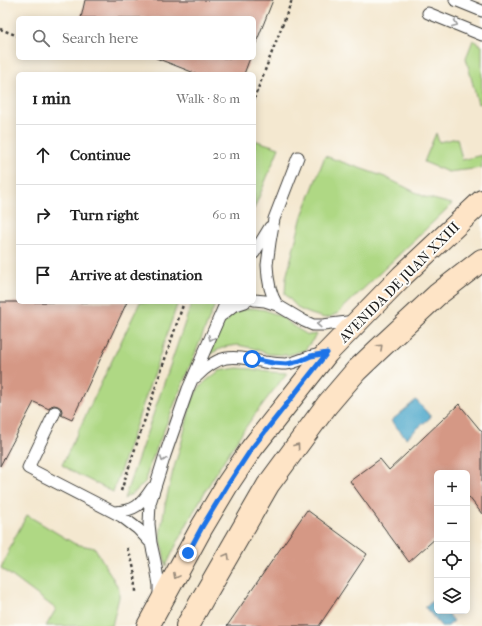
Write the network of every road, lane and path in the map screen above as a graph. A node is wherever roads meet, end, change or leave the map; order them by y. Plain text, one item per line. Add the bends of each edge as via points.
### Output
1 (292, 0) edge
2 (455, 0) edge
3 (482, 11) edge
4 (428, 13) dead end
5 (0, 29) edge
6 (16, 35) edge
7 (482, 35) edge
8 (256, 94) edge
9 (298, 157) dead end
10 (482, 201) edge
11 (274, 219) junction
12 (256, 250) edge
13 (482, 260) edge
14 (256, 300) edge
15 (183, 304) edge
16 (225, 304) edge
17 (239, 304) edge
18 (277, 305) junction
19 (220, 317) junction
20 (358, 321) junction
21 (327, 353) junction
22 (191, 383) junction
23 (55, 412) dead end
24 (156, 480) junction
25 (114, 512) junction
26 (151, 543) junction
27 (126, 546) dead end
28 (135, 597) dead end
29 (158, 607) junction
30 (148, 626) edge
31 (186, 626) edge

1 - 8 path
2 - 3 lane
4 -> 7 lane
5 - 6 path
9 - 11 lane
10 - 20 main road, AVENIDA DE JUAN XXIII
11 - 12 lane
11 - 18 lane via 267,265 270,288
31 -> 13 main road via 268,485 327,405 378,350 437,295
14 - 18 lane
15 - 25 path
16 - 19 lane
17 - 19 lane
20 -> 18 lane via 313,325
19 -> 22 lane
20 - 21 main road, AVENIDA DE JUAN XXIII
21 - 22 lane via 287,364 238,357 221,359 206,368
21 -> 29 main road, AVENIDA DE JUAN XXIII via 252,448 202,527
22 -> 24 lane
23 - 25 lane via 28,468
24 - 25 lane via 139,505 125,512
24 - 26 lane via 149,514
25 - 26 lane via 138,529
26 - 29 lane via 159,585
27 - 28 path via 132,559 136,582
29 - 30 main road, AVENIDA DE JUAN XXIII

